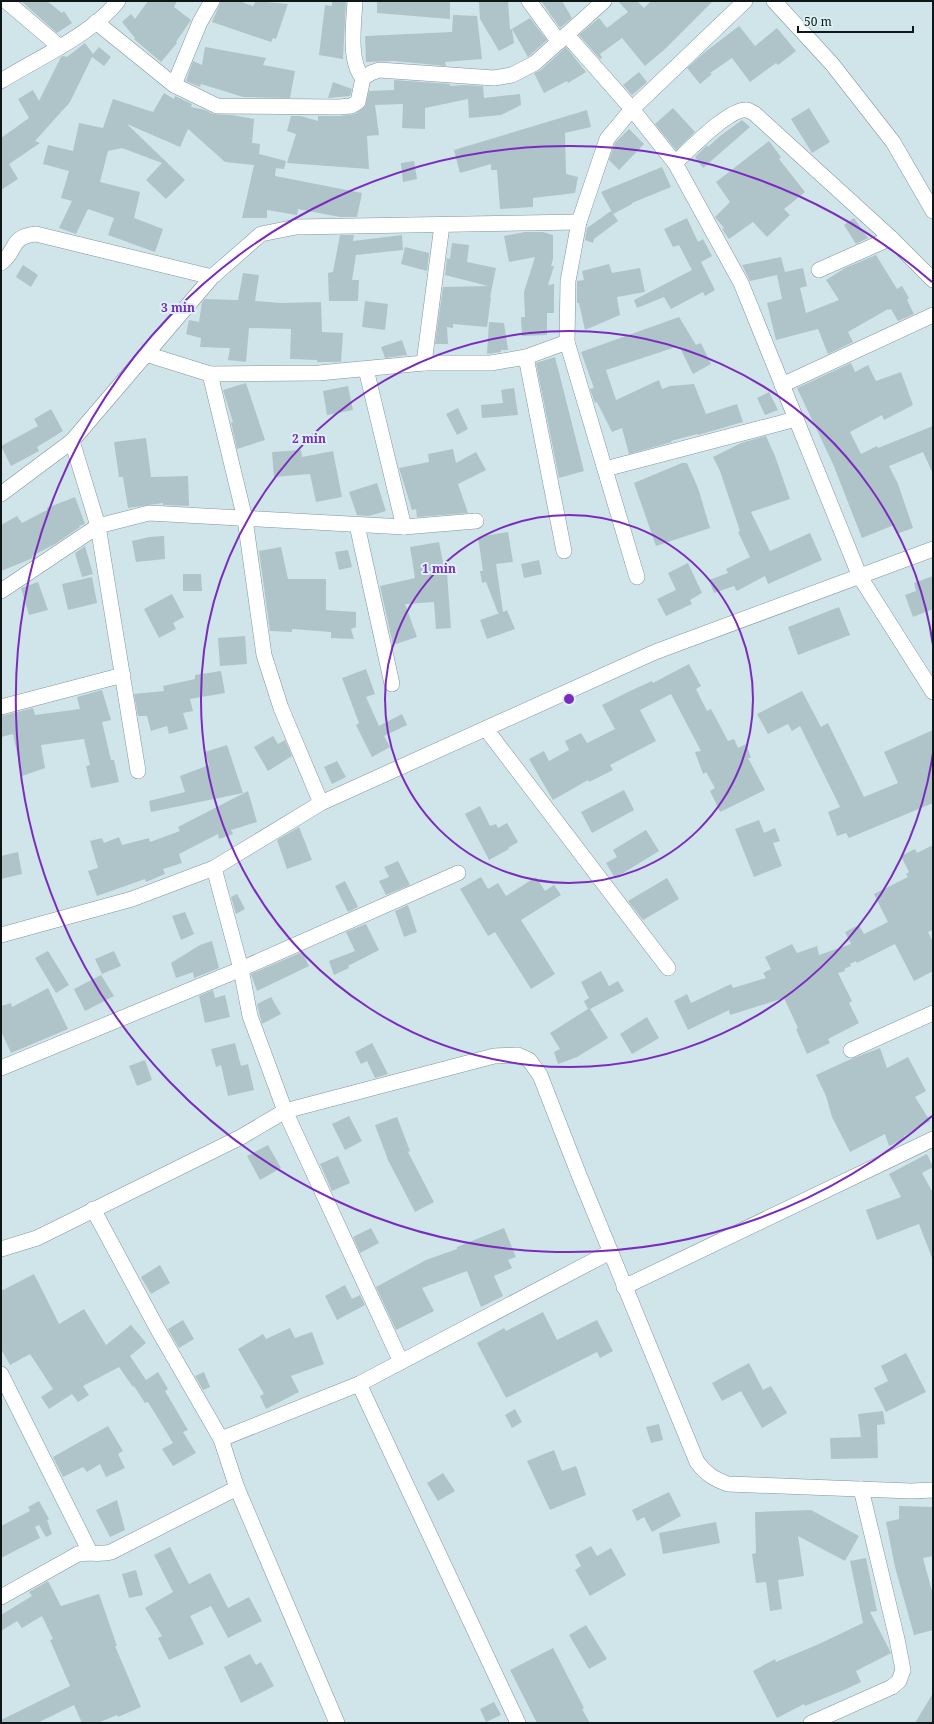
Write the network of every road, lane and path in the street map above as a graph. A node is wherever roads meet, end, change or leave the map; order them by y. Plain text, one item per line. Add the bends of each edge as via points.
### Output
1 (6, 1) edge
2 (118, 1) edge
3 (212, 1) edge
4 (355, 1) edge
5 (529, 1) edge
6 (604, 1) edge
7 (745, 1) edge
8 (774, 1) edge
9 (96, 22) junction
10 (563, 38) junction
11 (60, 47) junction
12 (363, 78) junction
13 (1, 81) edge
14 (174, 85) junction
15 (632, 109) junction
16 (675, 163) junction
17 (933, 211) edge
18 (579, 222) junction
19 (442, 225) junction
20 (891, 238) junction
21 (1, 263) edge
22 (819, 270) dead end
23 (212, 277) junction
24 (933, 280) edge
25 (933, 315) edge
26 (567, 342) junction
27 (146, 354) junction
28 (526, 357) junction
29 (424, 364) junction
30 (366, 369) junction
31 (210, 374) junction
32 (782, 385) junction
33 (796, 419) junction
34 (72, 441) junction
35 (606, 469) junction
36 (1, 494) edge
37 (245, 519) junction
38 (476, 521) dead end
39 (358, 525) junction
40 (98, 526) junction
41 (404, 527) junction
42 (933, 549) edge
43 (564, 551) dead end
44 (860, 576) junction
45 (638, 577) dead end
46 (1, 591) edge
47 (122, 675) junction
48 (392, 684) dead end
49 (933, 692) edge
50 (1, 707) edge
51 (486, 729) junction
52 (138, 771) dead end
53 (321, 803) junction
54 (214, 868) junction
55 (458, 873) dead end
56 (1, 936) edge
57 (668, 968) dead end
58 (242, 969) junction
59 (933, 1013) edge
60 (851, 1050) dead end
61 (1, 1068) edge
62 (285, 1112) junction
63 (933, 1138) edge
64 (93, 1209) junction
65 (1, 1249) edge
66 (610, 1252) junction
67 (624, 1287) junction
68 (401, 1362) junction
69 (1, 1374) edge
70 (359, 1384) junction
71 (221, 1439) junction
72 (237, 1488) junction
73 (861, 1489) junction
74 (933, 1490) edge
75 (90, 1552) junction
76 (1, 1597) edge
77 (337, 1723) edge
78 (518, 1723) edge
79 (811, 1723) edge

1 - 11 street
2 - 9 street
3 - 14 street via 200,22
4 - 12 street via 354,57 355,66
5 - 10 street
6 - 10 street
7 - 15 street
8 - 17 street via 832,64 893,142
9 - 11 street
9 - 14 street
10 - 12 street via 535,63 512,74 494,78 379,70
10 - 15 street
11 - 13 street
12 - 14 street via 358,102 351,106 339,107 217,106
15 - 16 street
15 - 18 street via 607,139
16 - 20 street via 719,122 735,112 746,109 755,114
16 - 32 street via 741,283
18 - 19 street
18 - 26 street via 568,281
19 - 23 street via 296,227 261,234
19 - 29 street
20 - 22 street
20 - 24 street
21 - 23 street via 21,237 36,234
23 - 27 street
25 - 32 street
26 - 28 street
26 - 35 street
27 - 31 street
27 - 34 street
28 - 29 street via 491,363
28 - 43 street
29 - 30 street
30 - 31 street via 319,373
30 - 41 street
31 - 37 street
32 - 33 street
33 - 35 street
33 - 44 street
34 - 36 street
34 - 40 street
35 - 45 street
37 - 39 street
37 - 40 street via 149,513
37 - 53 street via 264,655 281,708
38 - 41 street
39 - 41 street
39 - 48 street
40 - 46 street
40 - 47 street
42 - 44 street
44 - 49 street
44 - 51 street via 655,652
47 - 50 street
47 - 52 street
51 - 53 street
51 - 57 street
53 - 54 street
54 - 56 street via 132,899
54 - 58 street
55 - 58 street
58 - 61 street
58 - 62 street via 250,1016
59 - 60 street
62 - 64 street via 241,1137
62 - 66 street via 494,1056 518,1055 529,1060 540,1075
62 - 68 street
63 - 67 street
64 - 65 street via 37,1238
64 - 71 street
66 - 67 street
66 - 68 street
67 - 73 street via 697,1462 706,1474 728,1484
68 - 70 street
69 - 75 street
70 - 71 street
70 - 78 street
71 - 72 street
72 - 75 street via 110,1552
72 - 77 street
73 - 74 street
73 - 79 street via 903,1670 899,1681 892,1687
75 - 76 street via 78,1554

